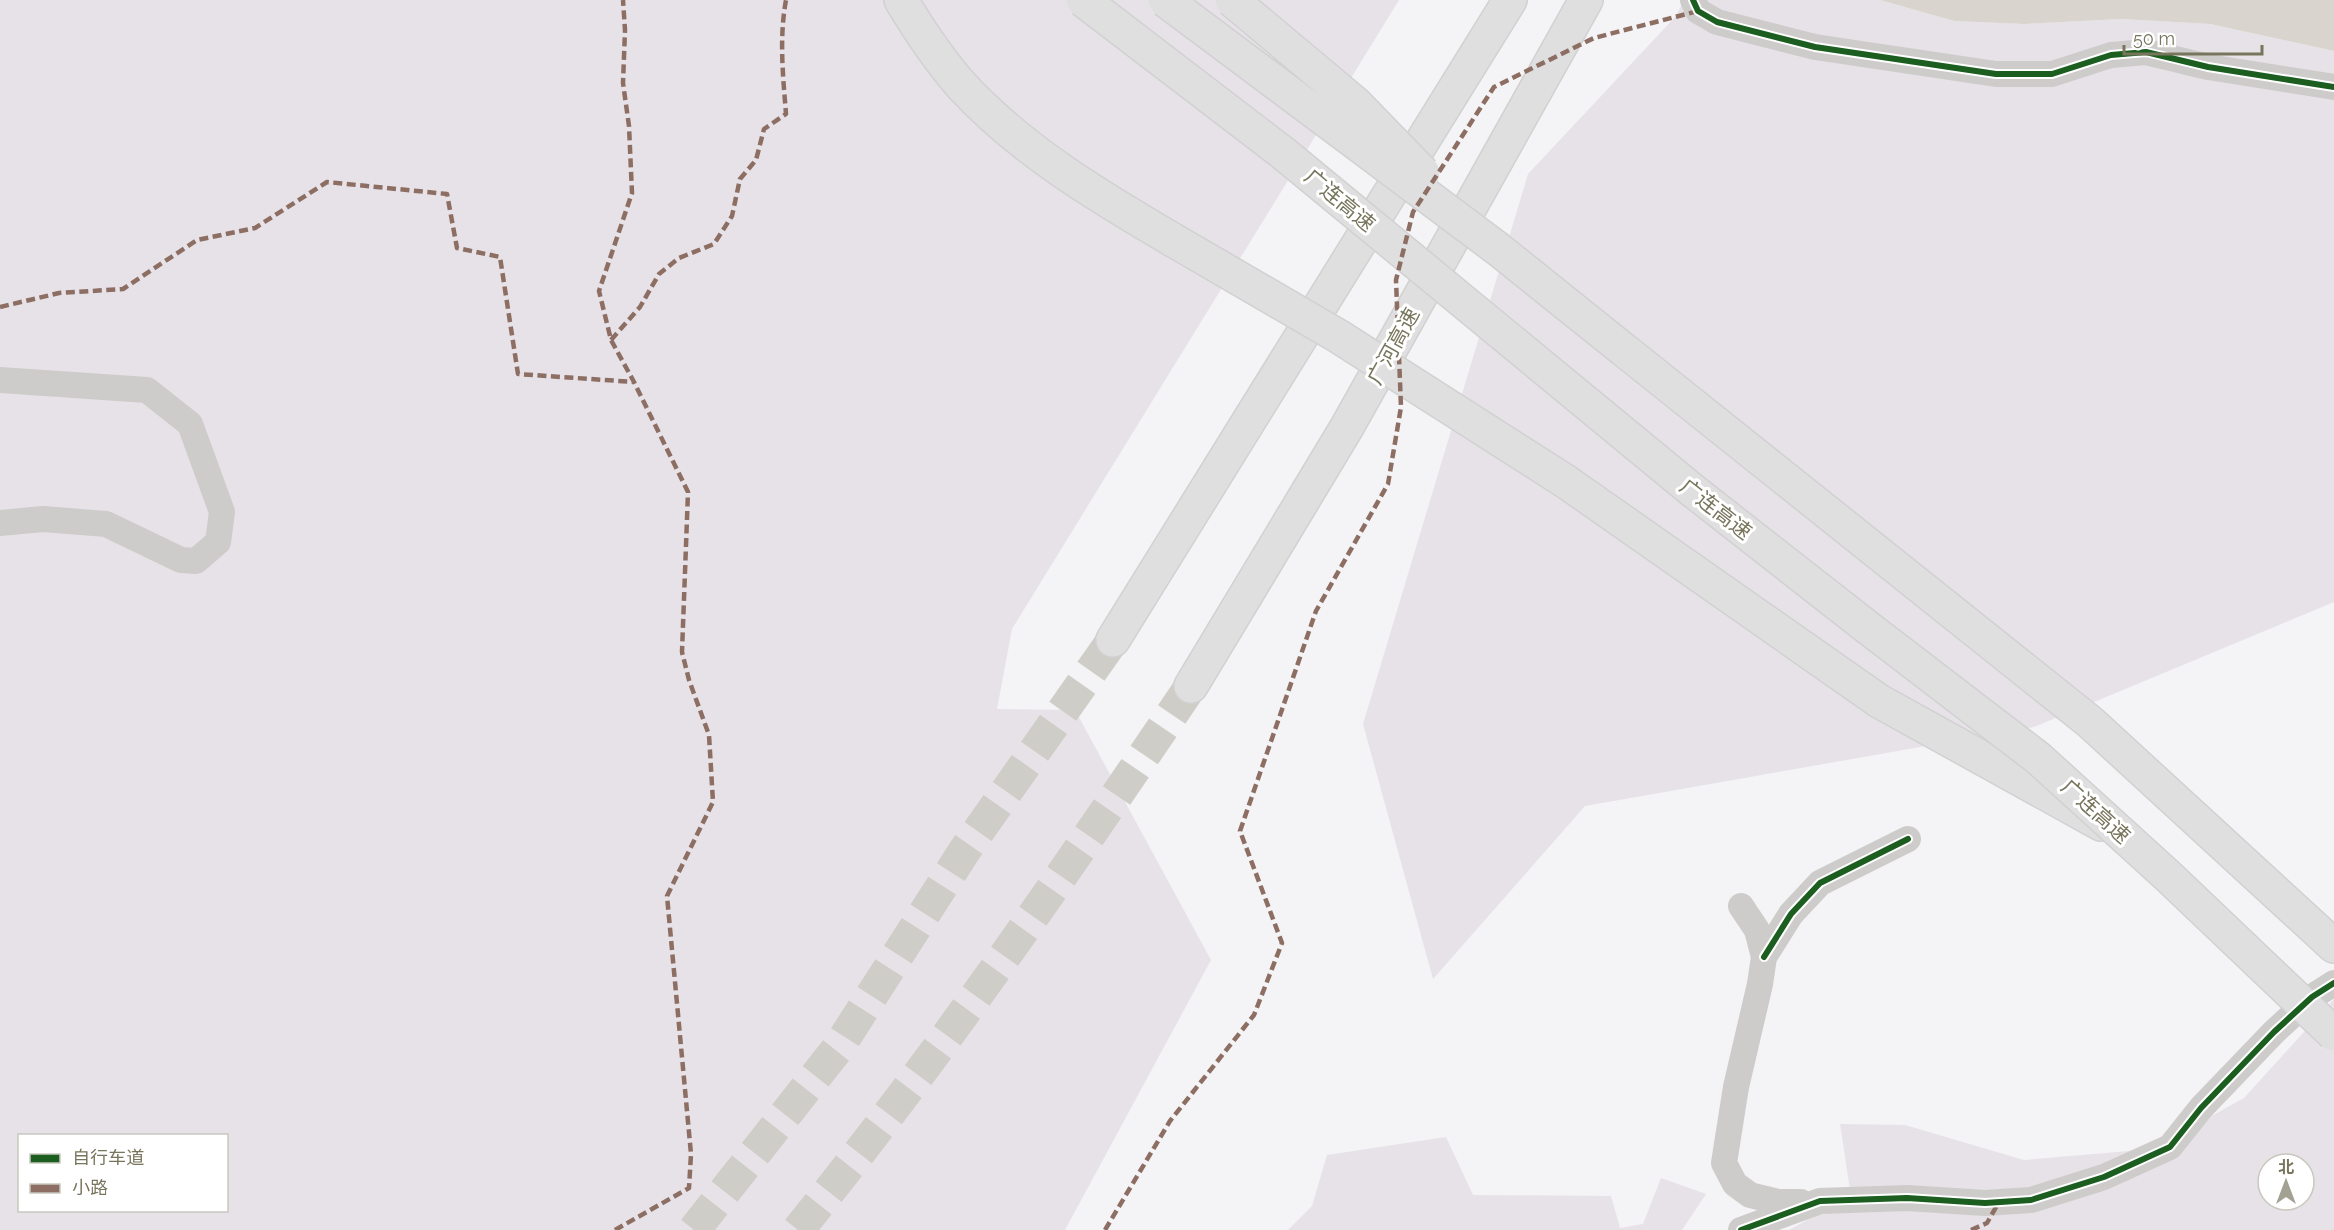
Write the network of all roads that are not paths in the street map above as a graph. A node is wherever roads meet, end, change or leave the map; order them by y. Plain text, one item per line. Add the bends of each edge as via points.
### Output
1 (901, 0) edge
2 (1083, 0) edge
3 (1165, 0) edge
4 (1232, 0) edge
5 (1510, 0) edge
6 (1586, 0) edge
7 (1694, 0) edge
8 (2334, 87) edge
9 (1498, 249) junction
10 (0, 380) edge
11 (0, 523) edge
12 (1113, 640) tunnel mouth
13 (1191, 686) tunnel mouth
14 (2126, 838) junction
15 (1908, 839) dead end
16 (1741, 906) dead end
17 (2334, 946) edge
18 (1764, 957) junction
19 (2334, 983) edge
20 (2334, 1034) edge
21 (1820, 1201) junction
22 (1741, 1230) edge

1 - 14 highway, bridge via 962,86 1020,139 1098,195 1338,336 1565,481 1880,702
2 - 14 highway, 广连高速, bridge via 1283,153 1692,490 2038,758
3 - 9 highway, bridge
4 - 9 highway, bridge via 1356,104
5 - 12 highway, bridge
6 - 13 highway, 广河高速, bridge via 1322,468
7 - 8 street via 1698,11 1717,21 1815,47 1996,74 2052,74 2111,55 2146,52 2208,67
9 - 17 highway, bridge via 2090,722
10 - 11 street via 147,390 190,424 222,512 218,542 196,561 182,560 106,524 44,519
14 - 20 highway, 广连高速, bridge
15 - 18 street via 1820,883 1791,914
16 - 18 street via 1757,930
18 - 21 street via 1724,1163 1735,1184 1750,1195 1778,1202
19 - 21 street via 2312,997 2274,1032 2201,1108 2170,1147 2104,1177 2031,1200
21 - 22 street

